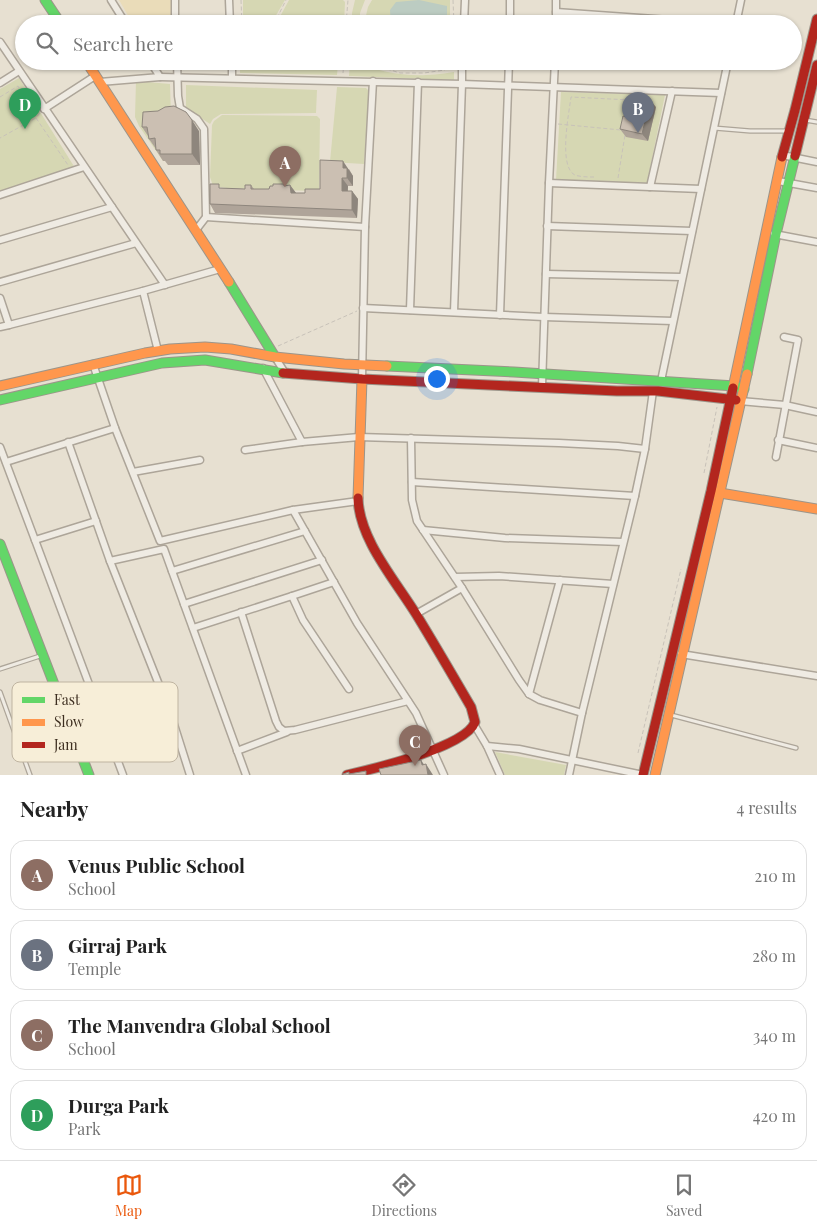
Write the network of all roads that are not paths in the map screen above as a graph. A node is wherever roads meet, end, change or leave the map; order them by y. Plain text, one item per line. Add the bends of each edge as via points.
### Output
1 (45, 0) edge
2 (111, 0) edge
3 (175, 0) edge
4 (230, 0) edge
5 (465, 0) edge
6 (510, 0) edge
7 (556, 0) edge
8 (741, 0) edge
9 (556, 12) joint
10 (55, 15) edge
11 (120, 15) edge
12 (175, 15) edge
13 (230, 15) edge
14 (464, 15) edge
15 (510, 15) edge
16 (598, 15) edge
17 (738, 15) edge
18 (817, 19) edge
19 (0, 42) edge
20 (15, 65) edge
21 (817, 65) edge
22 (92, 70) edge
23 (156, 70) edge
24 (177, 70) edge
25 (232, 70) edge
26 (462, 70) edge
27 (509, 70) edge
28 (555, 70) edge
29 (726, 70) edge
30 (19, 71) joint
31 (160, 77) junction
32 (177, 77) junction
33 (232, 78) junction
34 (97, 79) junction
35 (373, 81) junction
36 (0, 82) edge
37 (418, 82) junction
38 (462, 84) junction
39 (509, 87) junction
40 (555, 88) junction
41 (672, 91) junction
42 (721, 93) junction
43 (44, 109) junction
44 (805, 120) junction
45 (817, 122) edge
46 (714, 128) junction
47 (789, 131) junction
48 (782, 155) junction
49 (794, 157) junction
50 (817, 162) edge
51 (84, 167) junction
52 (778, 182) junction
53 (788, 182) junction
54 (549, 183) junction
55 (650, 187) junction
56 (817, 188) edge
57 (701, 189) junction
58 (0, 195) edge
59 (112, 207) junction
60 (206, 217) junction
61 (547, 226) junction
62 (365, 227) junction
63 (196, 230) junction
64 (692, 231) junction
65 (765, 232) junction
66 (776, 234) junction
67 (0, 240) edge
68 (817, 242) edge
69 (136, 243) junction
70 (220, 269) junction
71 (546, 274) junction
72 (682, 277) junction
73 (0, 282) edge
74 (165, 285) junction
75 (143, 291) junction
76 (0, 298) edge
77 (363, 308) junction
78 (410, 310) junction
79 (454, 312) junction
80 (500, 315) junction
81 (544, 317) junction
82 (673, 321) junction
83 (9, 325) junction
84 (0, 327) edge
85 (784, 338) dead end
86 (158, 351) junction
87 (273, 353) junction
88 (93, 364) junction
89 (362, 365) junction
90 (262, 368) junction
91 (285, 372) junction
92 (543, 374) junction
93 (97, 376) junction
94 (362, 378) junction
95 (661, 381) junction
96 (0, 386) edge
97 (542, 386) junction
98 (739, 388) junction
99 (653, 391) junction
100 (0, 400) edge
101 (735, 400) junction
102 (785, 405) junction
103 (817, 412) edge
104 (114, 428) junction
105 (359, 437) junction
106 (412, 438) junction
107 (778, 440) junction
108 (68, 442) junction
109 (302, 442) junction
110 (0, 447) edge
111 (817, 448) edge
112 (245, 450) dead end
113 (645, 450) junction
114 (776, 456) dead end
115 (200, 460) dead end
116 (6, 462) junction
117 (134, 472) junction
118 (412, 482) junction
119 (711, 491) junction
120 (721, 493) junction
121 (635, 496) junction
122 (358, 500) junction
123 (817, 509) edge
124 (293, 510) junction
125 (96, 521) junction
126 (423, 530) junction
127 (304, 531) junction
128 (35, 540) junction
129 (160, 542) junction
130 (623, 542) junction
131 (0, 544) edge
132 (164, 550) junction
133 (110, 560) junction
134 (322, 560) junction
135 (172, 571) junction
136 (455, 577) junction
137 (560, 580) junction
138 (334, 582) junction
139 (613, 584) junction
140 (462, 588) junction
141 (292, 596) junction
142 (184, 604) junction
143 (241, 612) junction
144 (416, 614) junction
145 (193, 628) junction
146 (672, 653) junction
147 (682, 654) junction
148 (42, 655) junction
149 (0, 669) edge
150 (817, 676) edge
151 (53, 682) edge
152 (88, 682) edge
153 (158, 682) edge
154 (349, 690) dead end
155 (0, 692) edge
156 (530, 694) junction
157 (408, 701) junction
158 (658, 712) junction
159 (582, 713) junction
160 (670, 715) junction
161 (12, 725) edge
162 (475, 726) junction
163 (288, 732) junction
164 (178, 737) edge
165 (487, 746) junction
166 (796, 748) dead end
167 (433, 751) junction
168 (237, 752) junction
169 (572, 761) junction
170 (25, 762) edge
171 (84, 762) edge
172 (118, 762) edge
173 (30, 775) edge
174 (89, 775) edge
175 (123, 775) edge
176 (190, 775) edge
177 (246, 775) edge
178 (347, 775) edge
179 (444, 775) edge
180 (500, 775) edge
181 (569, 775) edge
182 (643, 775) edge
183 (655, 775) edge

1 - 10 street
2 - 11 street
3 - 12 street
4 - 13 street
5 - 14 street
6 - 15 street
7 - 9 street
8 - 17 street
9 - 16 street
18 - 47 street
19 - 20 street
21 - 44 street
22 - 34 street
23 - 31 street
24 - 32 street
25 - 33 street
26 - 38 street
27 - 39 street
28 - 40 street
29 - 42 street
30 - 36 street
30 - 43 street
31 - 32 street
31 - 34 street
32 - 33 street
32 - 60 street via 180,108 197,119 204,129
33 - 35 street
34 - 43 street
34 - 63 street
35 - 37 street
35 - 62 street
37 - 38 street
37 - 78 street
38 - 39 street
38 - 79 street
39 - 40 street
39 - 80 street
40 - 41 street
40 - 54 street
41 - 42 street
41 - 55 street
42 - 46 street
43 - 51 street
44 - 45 lane
44 - 49 street
46 - 47 lane
46 - 57 street
47 - 48 street
48 - 49 street
48 - 52 street
49 - 50 street
49 - 53 street
51 - 58 street
51 - 59 street
52 - 53 street
52 - 65 street
53 - 56 street
53 - 66 street
54 - 55 street
54 - 61 street
55 - 57 street
57 - 64 street
59 - 67 street
59 - 69 street
60 - 62 street
60 - 63 street
61 - 64 street
61 - 71 street
62 - 77 street
63 - 70 street
64 - 72 street
65 - 66 street
65 - 98 street
66 - 68 street
66 - 98 street
69 - 73 street
69 - 74 street
70 - 74 street
70 - 87 street
71 - 72 street
71 - 81 street
72 - 82 street
74 - 75 street
75 - 83 street
75 - 86 street
76 - 83 street
77 - 78 street
77 - 89 street
78 - 79 street
79 - 80 street
80 - 81 street
81 - 82 street
81 - 92 street
82 - 95 street
83 - 84 street
85 - 102 street via 798,340
86 - 87 street via 219,347
86 - 88 street
87 - 89 street
87 - 91 street
88 - 93 street
88 - 96 street
89 - 92 street
89 - 94 street
90 - 91 street
90 - 93 street via 205,360
90 - 109 street
91 - 94 street
92 - 95 street
92 - 97 street
93 - 100 street
93 - 104 street
94 - 97 street
94 - 105 street
95 - 98 street
97 - 99 street
98 - 101 street
99 - 101 street
99 - 113 street
101 - 102 street
101 - 119 street
101 - 120 street
102 - 103 street
102 - 107 street
104 - 108 street
104 - 117 street
105 - 106 street
105 - 109 street
105 - 122 street
106 - 113 street via 618,446
106 - 118 street
107 - 111 street
107 - 114 street
108 - 116 street
108 - 125 street
109 - 112 street
110 - 116 street
113 - 121 street
115 - 117 street
116 - 128 street
117 - 129 street
118 - 121 street
118 - 126 street via 414,512
119 - 120 street
119 - 146 street
120 - 123 street
120 - 147 street
121 - 130 street
122 - 124 street
122 - 144 street via 370,541
124 - 127 street
124 - 129 street
125 - 128 street
125 - 133 street
126 - 130 street via 505,538
126 - 136 street
127 - 134 street
127 - 135 street
128 - 152 street
129 - 132 street
130 - 139 street
131 - 148 street
132 - 133 street
132 - 135 street
133 - 153 street
134 - 138 street
134 - 142 street
135 - 142 street
136 - 137 street
136 - 140 street
137 - 139 street
137 - 156 street
138 - 141 street
138 - 157 street
139 - 159 street
140 - 144 street
140 - 156 street
141 - 143 street
141 - 154 street via 303,620
142 - 145 street
143 - 145 street
143 - 163 street via 276,721 281,729
144 - 162 street via 472,707
145 - 168 street
146 - 147 street
146 - 158 street
147 - 150 street
147 - 160 street
148 - 149 lane
148 - 151 street
155 - 161 lane
156 - 159 street
157 - 163 street
157 - 167 street
158 - 160 lane
158 - 182 street
159 - 169 street
160 - 166 lane
160 - 183 street
162 - 165 street
162 - 167 street
163 - 168 street
164 - 176 street
165 - 169 street
165 - 180 street
167 - 178 street
167 - 179 street
168 - 177 street
169 - 181 street
169 - 182 street
170 - 173 lane
171 - 174 street
172 - 175 street

